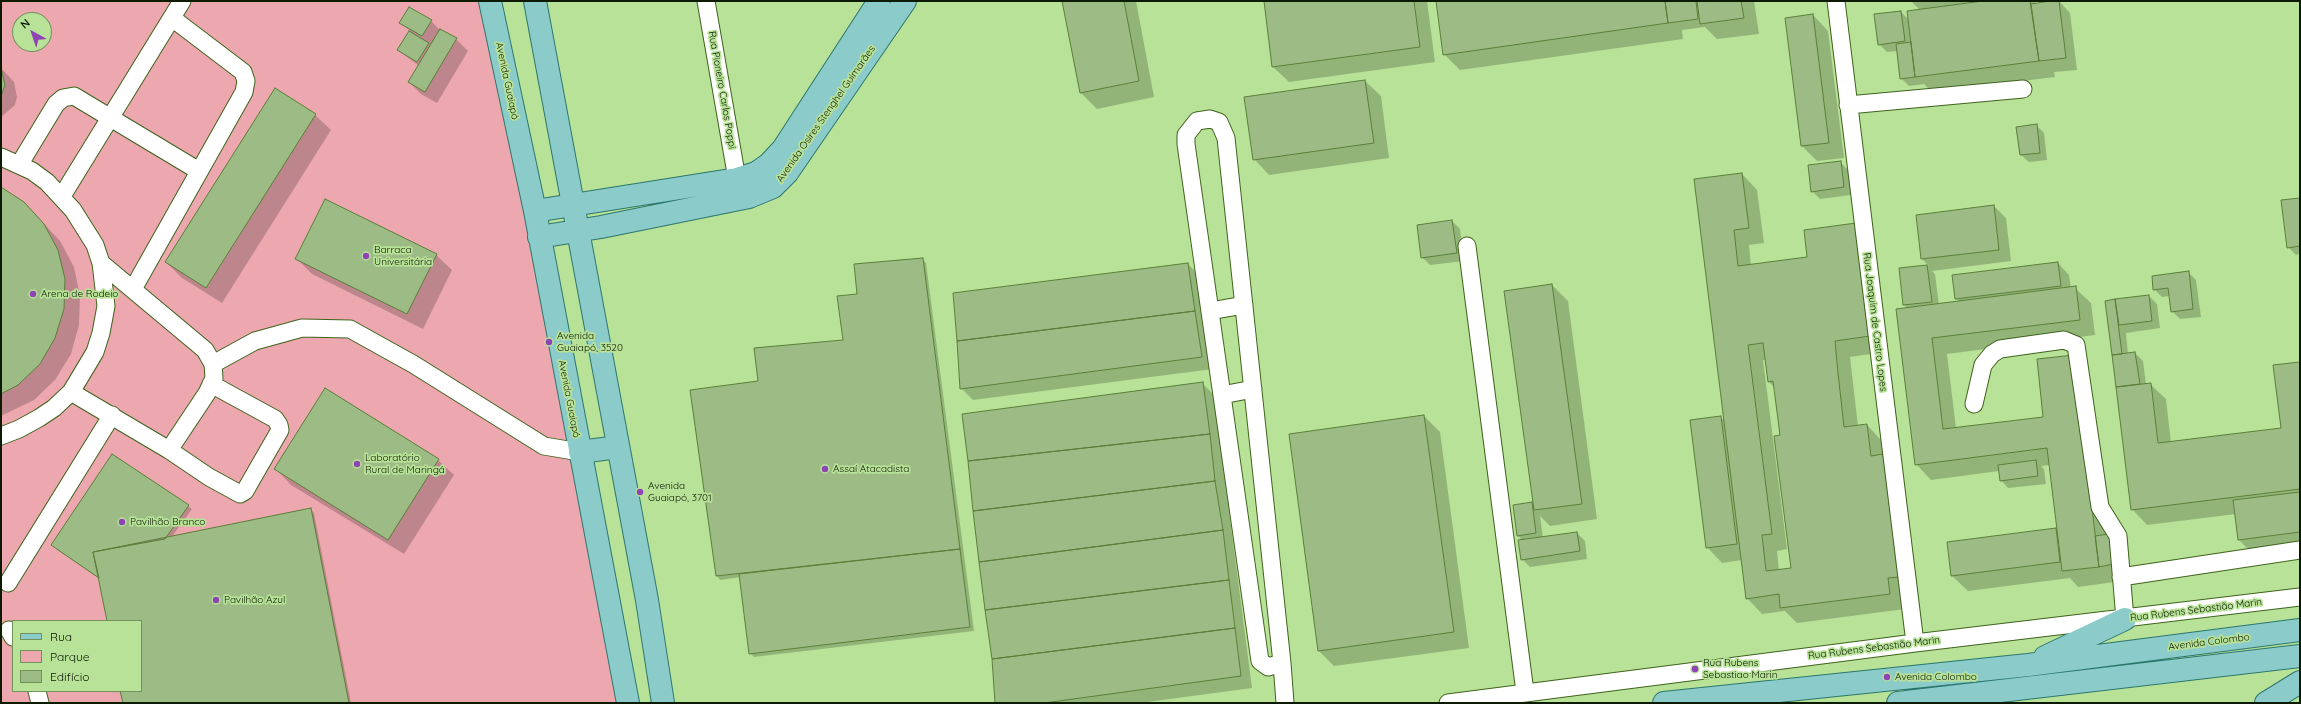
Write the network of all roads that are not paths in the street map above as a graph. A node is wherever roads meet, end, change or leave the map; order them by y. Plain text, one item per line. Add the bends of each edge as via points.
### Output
1 (182, 1) edge
2 (490, 1) edge
3 (535, 1) edge
4 (706, 1) edge
5 (905, 1) edge
6 (1836, 1) edge
7 (877, 3) edge
8 (172, 18) junction
9 (2023, 89) dead end
10 (1848, 105) junction
11 (110, 118) junction
12 (1, 157) edge
13 (19, 165) junction
14 (199, 172) junction
15 (737, 179) junction
16 (62, 196) junction
17 (572, 205) junction
18 (535, 211) junction
19 (577, 232) junction
20 (539, 237) junction
21 (1467, 246) dead end
22 (101, 263) junction
23 (133, 289) junction
24 (1244, 305) junction
25 (1210, 311) junction
26 (214, 364) junction
27 (211, 384) junction
28 (1253, 389) junction
29 (71, 392) junction
30 (1222, 395) junction
31 (1974, 404) dead end
32 (112, 415) junction
33 (1, 436) edge
34 (618, 447) junction
35 (169, 450) junction
36 (580, 452) junction
37 (1266, 511) junction
38 (1240, 515) junction
39 (2300, 550) edge
40 (2121, 577) junction
41 (8, 583) dead end
42 (2300, 597) edge
43 (2125, 619) junction
44 (2300, 630) edge
45 (1915, 643) junction
46 (2300, 656) edge
47 (1282, 663) junction
48 (2028, 665) junction
49 (2300, 682) edge
50 (37, 692) edge
51 (1525, 692) junction
52 (40, 703) edge
53 (628, 703) edge
54 (663, 703) edge
55 (1285, 703) edge
56 (1448, 703) edge
57 (1664, 703) edge
58 (1898, 703) edge
59 (2266, 703) edge

1 - 8 street
2 - 18 main road, Avenida Guaiapó
3 - 17 main road
4 - 15 street, Rua Pioneiro Carlos Poppi
5 - 19 main road, Avenida Osíres Stenghel Guimarães via 787,172 773,187 749,197
6 - 10 street, Rua Joaquim de Castro Lopes
7 - 15 main road, Avenida Osíres Stenghel Guimarães via 783,149 756,173
8 - 11 street
8 - 14 street via 243,72 246,81 244,92
9 - 10 street
10 - 45 street, Rua Joaquim de Castro Lopes
11 - 13 street via 74,96 63,98 56,104
11 - 14 street
11 - 16 street
12 - 13 street
13 - 16 street
14 - 23 street
15 - 17 main road, Avenida Osíres Stenghel Guimarães
16 - 22 street via 85,228
17 - 18 main road, Avenida Osíres Stenghel Guimarães
17 - 19 main road
18 - 20 main road, Avenida Guaiapó
19 - 20 main road, Avenida Osíres Stenghel Guimarães
19 - 34 main road
20 - 36 main road, Avenida Guaiapó
21 - 51 street
22 - 23 street
22 - 29 street via 106,306 101,333 95,352
23 - 26 street via 205,350
24 - 25 street
24 - 25 street via 1226,138 1219,122 1210,119 1197,122 1186,135
24 - 28 street
25 - 30 street
26 - 27 street via 214,378
26 - 36 street via 255,341 295,330 350,329 413,364 544,446
27 - 35 street
27 - 35 street via 275,419 279,424 280,430 245,491 235,493
28 - 30 street
28 - 37 street
29 - 32 street
29 - 33 street via 39,418
30 - 38 street
31 - 40 street via 1982,365 2000,349 2064,340 2076,345 2100,507 2118,536
32 - 35 street
32 - 41 street
34 - 36 main road
34 - 54 main road via 647,600
36 - 53 main road, Avenida Guaiapó
37 - 38 street
37 - 47 street
38 - 47 street via 1260,661 1268,667
39 - 40 street
40 - 43 street
42 - 43 street, Rua Rubens Sebastião Marin
43 - 45 street, Rua Rubens Sebastião Marin
43 - 48 main road
44 - 48 main road, Avenida Colombo
45 - 51 street, Rua Rubens Sebastião Marin
46 - 58 main road
47 - 55 street
48 - 57 main road, Avenida Colombo
49 - 59 main road
50 - 52 street
51 - 56 street, Rua Rubens Sebastião Marin

